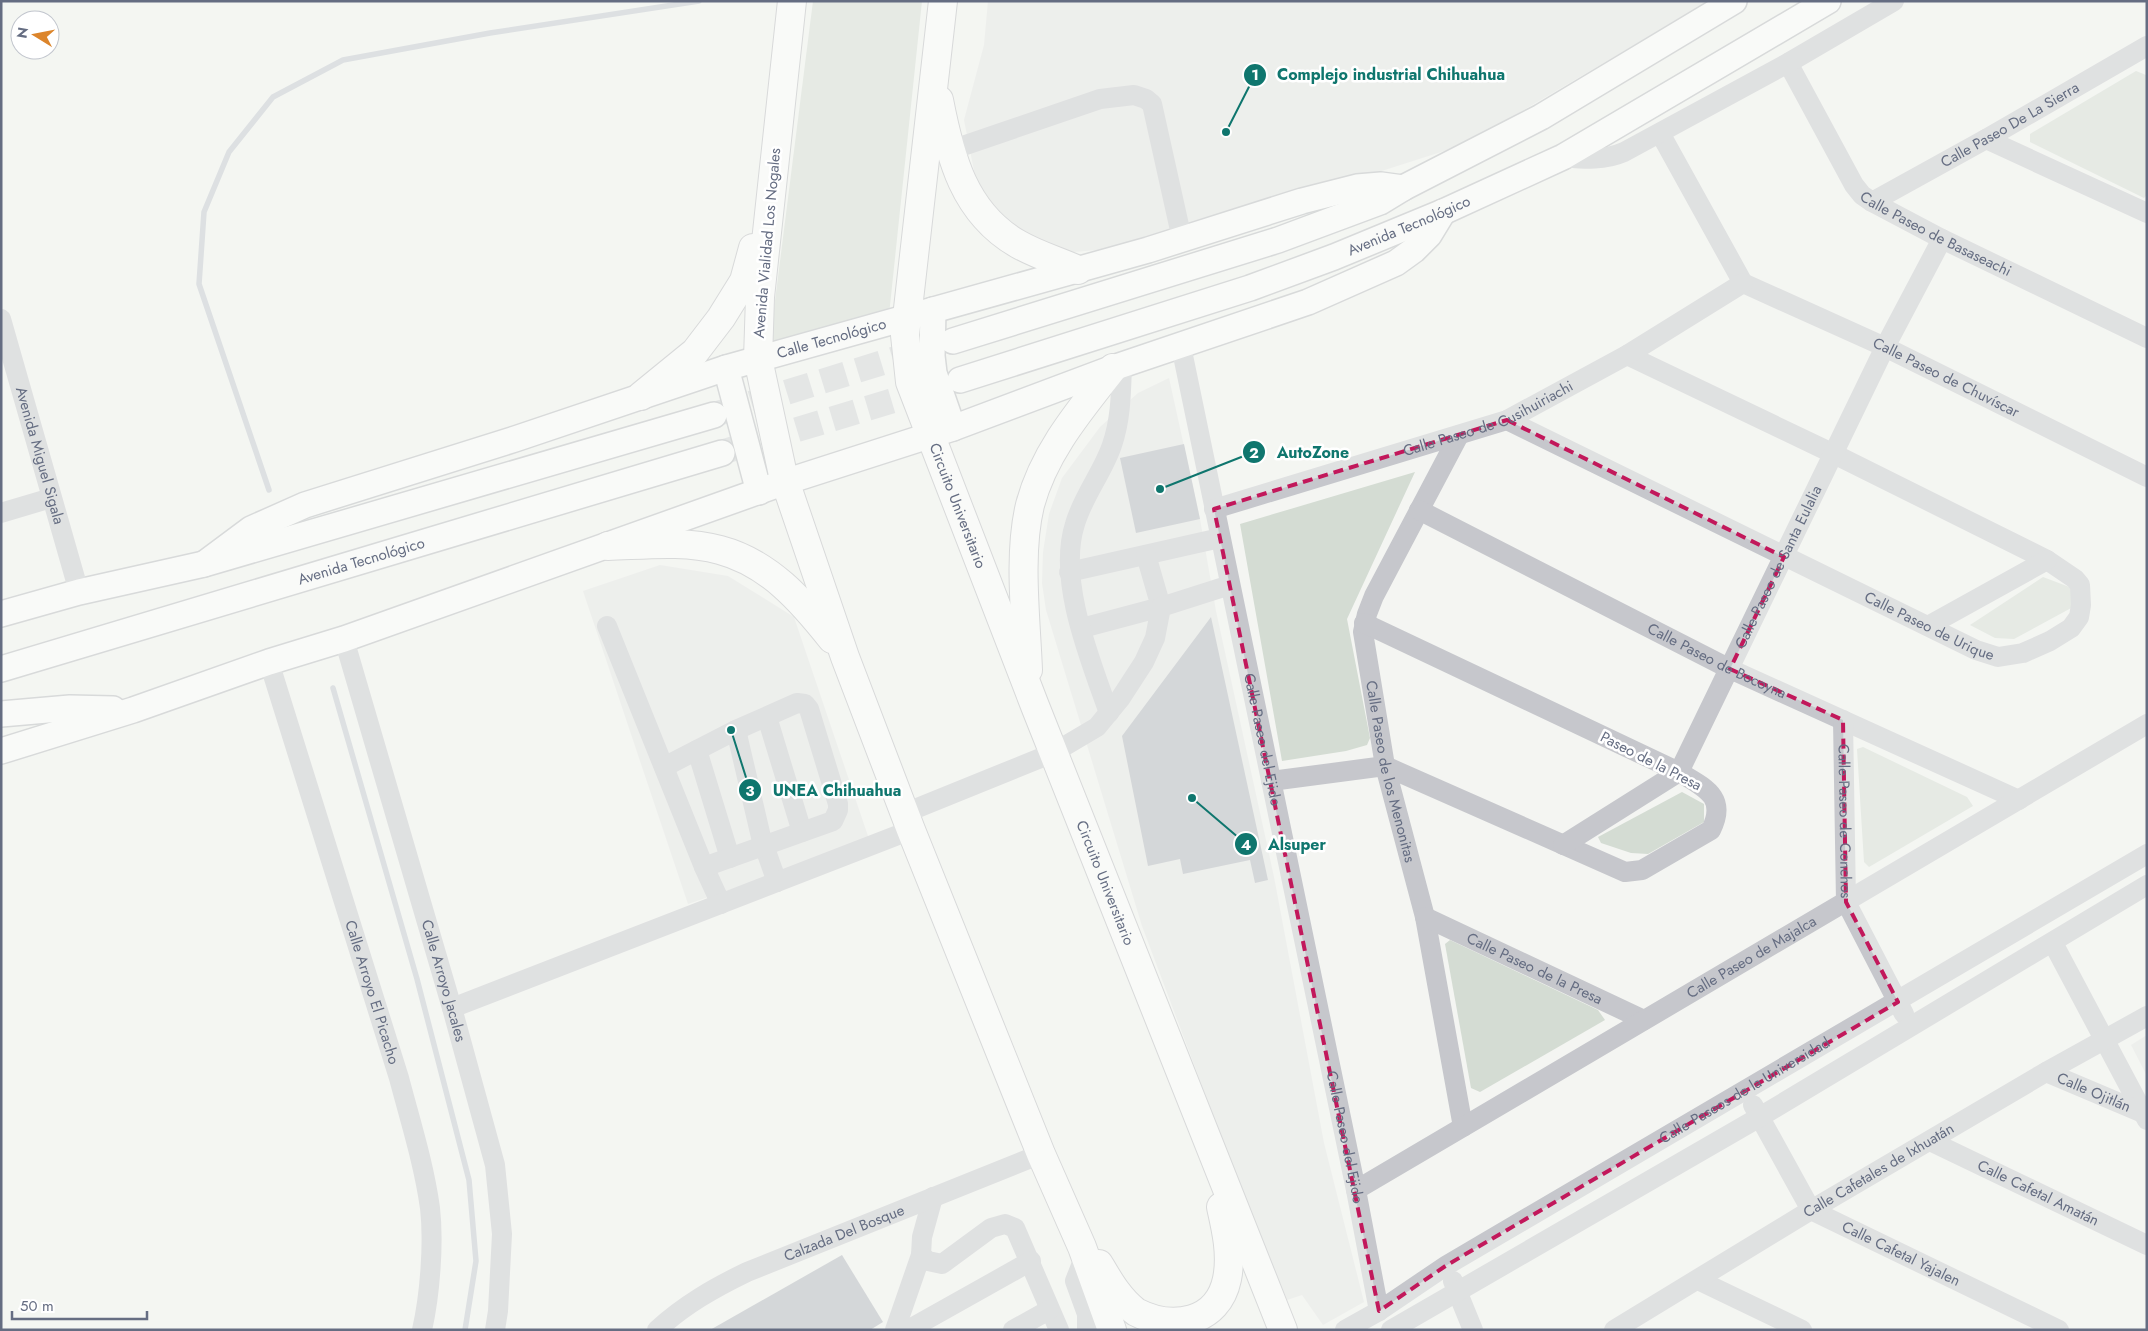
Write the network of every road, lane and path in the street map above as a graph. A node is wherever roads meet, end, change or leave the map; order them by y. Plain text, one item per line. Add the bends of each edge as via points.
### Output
1 (792, 1) edge
2 (943, 1) edge
3 (1734, 1) edge
4 (1828, 1) edge
5 (1894, 1) edge
6 (2147, 46) edge
7 (1788, 63) junction
8 (935, 76) junction
9 (1660, 133) junction
10 (1986, 139) junction
11 (951, 150) junction
12 (1562, 157) junction
13 (1404, 188) junction
14 (770, 192) junction
15 (1872, 202) junction
16 (1443, 212) junction
17 (2147, 213) edge
18 (1182, 239) junction
19 (1942, 239) junction
20 (1078, 270) junction
21 (1743, 283) junction
22 (934, 310) junction
23 (906, 318) junction
24 (1, 319) edge
25 (2147, 338) edge
26 (953, 341) tunnel mouth
27 (1182, 346) junction
28 (1885, 347) junction
29 (1627, 355) junction
30 (758, 359) junction
31 (1118, 367) junction
32 (726, 368) junction
33 (960, 380) tunnel mouth
34 (641, 396) junction
35 (714, 415) tunnel mouth
36 (1507, 420) junction
37 (941, 432) junction
38 (1459, 435) junction
39 (722, 453) tunnel mouth
40 (1834, 454) junction
41 (2147, 477) edge
42 (786, 482) junction
43 (759, 492) junction
44 (51, 498) junction
45 (1214, 509) junction
46 (1419, 510) junction
47 (1, 513) edge
48 (1220, 538) junction
49 (608, 546) junction
50 (1146, 555) junction
51 (1784, 557) junction
52 (2047, 560) junction
53 (204, 564) junction
54 (1069, 572) junction
55 (1230, 586) junction
56 (79, 592) junction
57 (1160, 607) junction
58 (1, 614) edge
59 (1364, 623) junction
60 (607, 626) dead end
61 (1928, 626) junction
62 (1082, 628) junction
63 (344, 639) junction
64 (845, 657) junction
65 (269, 662) junction
66 (1, 669) edge
67 (1730, 669) junction
68 (1029, 691) junction
69 (134, 710) junction
70 (1109, 713) junction
71 (1, 714) edge
72 (768, 717) junction
73 (1842, 720) junction
74 (2147, 724) edge
75 (736, 730) junction
76 (697, 750) junction
77 (1, 751) edge
78 (1053, 753) junction
79 (1386, 766) junction
80 (664, 767) junction
81 (1679, 772) junction
82 (1271, 781) junction
83 (2019, 800) junction
84 (908, 822) junction
85 (802, 832) junction
86 (1563, 845) junction
87 (764, 846) junction
88 (2147, 854) edge
89 (730, 858) junction
90 (704, 867) junction
91 (777, 882) junction
92 (2147, 885) edge
93 (1846, 902) junction
94 (721, 904) junction
95 (1425, 917) junction
96 (2054, 943) junction
97 (1898, 1002) junction
98 (452, 1008) junction
99 (2147, 1016) edge
100 (1644, 1020) junction
101 (1912, 1027) junction
102 (2106, 1040) junction
103 (2046, 1072) junction
104 (1746, 1091) junction
105 (2145, 1117) edge
106 (1758, 1118) junction
107 (1201, 1123) junction
108 (1463, 1127) junction
109 (1930, 1141) junction
110 (1041, 1154) junction
111 (1356, 1190) junction
112 (933, 1197) junction
113 (1811, 1210) junction
114 (2147, 1245) edge
115 (1083, 1253) junction
116 (921, 1255) junction
117 (1031, 1261) junction
118 (1447, 1265) junction
119 (1698, 1280) junction
120 (1110, 1284) junction
121 (1458, 1292) junction
122 (1049, 1310) junction
123 (1379, 1311) junction
124 (422, 1330) edge
125 (495, 1330) edge
126 (657, 1330) edge
127 (895, 1330) edge
128 (908, 1330) edge
129 (1014, 1330) edge
130 (1059, 1330) edge
131 (1087, 1330) edge
132 (1112, 1330) edge
133 (1130, 1330) edge
134 (1283, 1330) edge
135 (1345, 1330) edge
136 (1391, 1330) edge
137 (1474, 1330) edge
138 (1614, 1330) edge
139 (1802, 1330) edge
140 (2059, 1330) edge

1 - 14 highway, Avenida Vialidad Los Nogales
2 - 8 highway
3 - 13 main road via 1541,117
4 - 12 main road, Avenida Tecnológico
5 - 7 street
6 - 10 street, Calle Paseo De La Sierra
7 - 9 street
7 - 15 street, Calle Paseo de Basaseachi via 1854,185
8 - 11 highway
8 - 23 highway
9 - 12 street via 1611,158
9 - 21 street
10 - 15 street, Calle Paseo De La Sierra
10 - 17 street
11 - 18 street via 1100,99 1140,96 1152,104
11 - 20 highway via 976,208 992,224 1016,243
12 - 16 main road, Avenida Tecnológico
13 - 18 main road, Calle Tecnológico via 1381,185 1357,187
13 - 26 main road via 1380,202 1278,240
14 - 30 highway, Avenida Vialidad Los Nogales
14 - 34 highway via 744,281 721,318 695,352
15 - 19 street, Calle Paseo de Basaseachi
16 - 27 main road via 1429,235 1396,262 1308,302
16 - 33 main road, Avenida Tecnológico via 1250,288
18 - 20 main road, Calle Tecnológico
19 - 25 street, Calle Paseo de Basaseachi
19 - 28 street, Calle Paseo de Santa Eulalia
20 - 22 main road, Calle Tecnológico
21 - 28 street, Calle Paseo de Chuvíscar
21 - 29 street, Calle Paseo de Cusihuiriachi
22 - 23 main road, Calle Tecnológico
22 - 37 main road via 932,356
23 - 30 main road, Calle Tecnológico
23 - 37 highway via 904,334 910,382
24 - 44 street, Avenida Miguel Sigala
27 - 31 main road
27 - 45 street, Calle Paseo del Ejido
28 - 40 street, Calle Paseo de Santa Eulalia
28 - 41 street, Calle Paseo de Chuvíscar
29 - 36 street, Calle Paseo de Cusihuiriachi
29 - 40 street, Calle Paseo de Urique
30 - 32 main road, Calle Tecnológico
30 - 42 highway, Avenida Vialidad Los Nogales
31 - 37 main road
31 - 54 street via 1118,426 1112,446 1075,524
31 - 68 highway via 1067,428 1044,467 1030,505 1024,548
32 - 34 main road, Calle Tecnológico
32 - 43 main road
34 - 53 main road, Calle Tecnológico via 305,505 250,529
35 - 53 main road
36 - 38 street, Calle Paseo de Cusihuiriachi
36 - 51 street, Calle Paseo de Urique
37 - 42 main road
37 - 68 highway, Circuito Universitario
38 - 45 street, Calle Paseo de Cusihuiriachi
38 - 46 street, Calle Paseo de los Menonitas
39 - 66 main road, Avenida Tecnológico
40 - 51 street, Calle Paseo de Santa Eulalia
40 - 52 street, Calle Paseo de Urique
42 - 43 main road
42 - 64 highway
43 - 49 main road
44 - 47 street
44 - 56 street, Avenida Miguel Sigala
45 - 48 street, Calle Paseo del Ejido
46 - 59 street, Calle Paseo de los Menonitas via 1374,596
46 - 67 street, Calle Paseo de Bocoyna
48 - 50 street
48 - 55 street, Calle Paseo del Ejido
49 - 63 main road
49 - 64 highway via 674,544 719,550 753,564 779,580 810,611
50 - 54 street
50 - 57 street
51 - 61 street, Calle Paseo de Urique
51 - 67 street, Calle Paseo de Santa Eulalia
52 - 61 street
52 - 61 street, Calle Paseo de Urique via 2075,579 2082,593 2079,617 2071,628 2050,641 2023,653 1998,656 1976,650
53 - 56 main road
54 - 62 street
55 - 57 street
55 - 82 street, Calle Paseo del Ejido
56 - 58 main road
57 - 62 street
57 - 70 street via 1155,638 1144,662
59 - 79 street, Calle Paseo de los Menonitas via 1365,650
59 - 81 street, Paseo de la Presa
60 - 80 street
62 - 70 street
63 - 65 main road
63 - 98 street, Calle Arroyo Jacales
64 - 84 highway
65 - 69 main road
65 - 124 street, Calle Arroyo El Picacho via 417,1144 430,1208 430,1265
67 - 73 street, Calle Paseo de Bocoyna
67 - 81 street, Calle Paseo de Santa Eulalia
68 - 78 highway, Circuito Universitario
69 - 71 main road via 70,708
69 - 77 main road
70 - 78 street via 1097,727
72 - 75 street
72 - 85 street
72 - 85 street via 797,703 805,704 809,709 838,810 833,821
73 - 83 street, Calle Paseo de Bocoyna
73 - 93 street, Calle Paseo de Conchos
74 - 83 street, Calle Paseo de Majalca
75 - 76 street
75 - 87 street
76 - 80 street
76 - 89 street
78 - 84 street
78 - 107 highway, Circuito Universitario
79 - 82 street
79 - 86 street, Paseo de la Presa
79 - 95 street, Calle Paseo de los Menonitas
80 - 90 street
81 - 86 street
81 - 86 street, Paseo de la Presa via 1710,791 1715,798 1716,820 1711,830 1642,870 1625,872
82 - 111 street, Calle Paseo del Ejido
83 - 93 street, Calle Paseo de Majalca
84 - 91 street
84 - 110 highway
85 - 87 street
87 - 89 street
87 - 91 street
88 - 97 street, Calle Paseos de la Universidad
89 - 90 street
90 - 94 street
91 - 94 street
92 - 96 street, Calle Paseos de la Universidad
93 - 97 street, Calle Paseo de Conchos
93 - 100 street, Calle Paseo de Majalca
94 - 98 street
95 - 100 street, Calle Paseo de la Presa
95 - 108 street, Calle Paseo de los Menonitas
96 - 101 street, Calle Paseos de la Universidad
96 - 102 street
97 - 101 street, Calle Paseo de Conchos
97 - 104 street, Calle Paseos de la Universidad
98 - 125 street, Calle Arroyo Jacales via 495,1165 502,1234
99 - 102 street, Calle Cafetales de Ixhuatán
100 - 108 street, Calle Paseo de Majalca
101 - 106 street, Calle Paseos de la Universidad
102 - 103 street, Calle Cafetales de Ixhuatán
102 - 105 street
103 - 105 street, Calle Ojitlán
103 - 109 street, Calle Cafetales de Ixhuatán
104 - 106 street
104 - 118 street, Calle Paseos de la Universidad
106 - 113 street
106 - 121 street, Calle Paseos de la Universidad
107 - 120 highway via 1227,1238 1228,1276 1217,1305 1197,1320 1168,1325 1148,1319 1136,1311
107 - 134 highway, Circuito Universitario
108 - 111 street, Calle Paseo de Majalca
109 - 113 street, Calle Cafetales de Ixhuatán
109 - 114 street, Calle Cafetal Amatán
110 - 112 street, Calzada Del Bosque
110 - 115 highway
111 - 123 street, Calle Paseo del Ejido
112 - 116 street via 922,1237
112 - 126 street, Calzada Del Bosque via 747,1272 708,1291
113 - 119 street, Calle Cafetales de Ixhuatán
113 - 140 street, Calle Cafetal Yajalen
115 - 120 highway via 1096,1260
115 - 131 street via 1075,1282 1087,1314
115 - 132 highway
116 - 117 street via 928,1261 942,1264 991,1228 1005,1224 1015,1228
116 - 127 street
117 - 122 street
117 - 128 street
118 - 121 street
118 - 123 street, Calle Paseos de la Universidad
119 - 138 street, Calle Cafetales de Ixhuatán
119 - 139 street
120 - 133 highway
121 - 136 street, Calle Paseos de la Universidad
121 - 137 street
122 - 129 street
122 - 130 street
123 - 135 street, Calle Paseos de la Universidad

